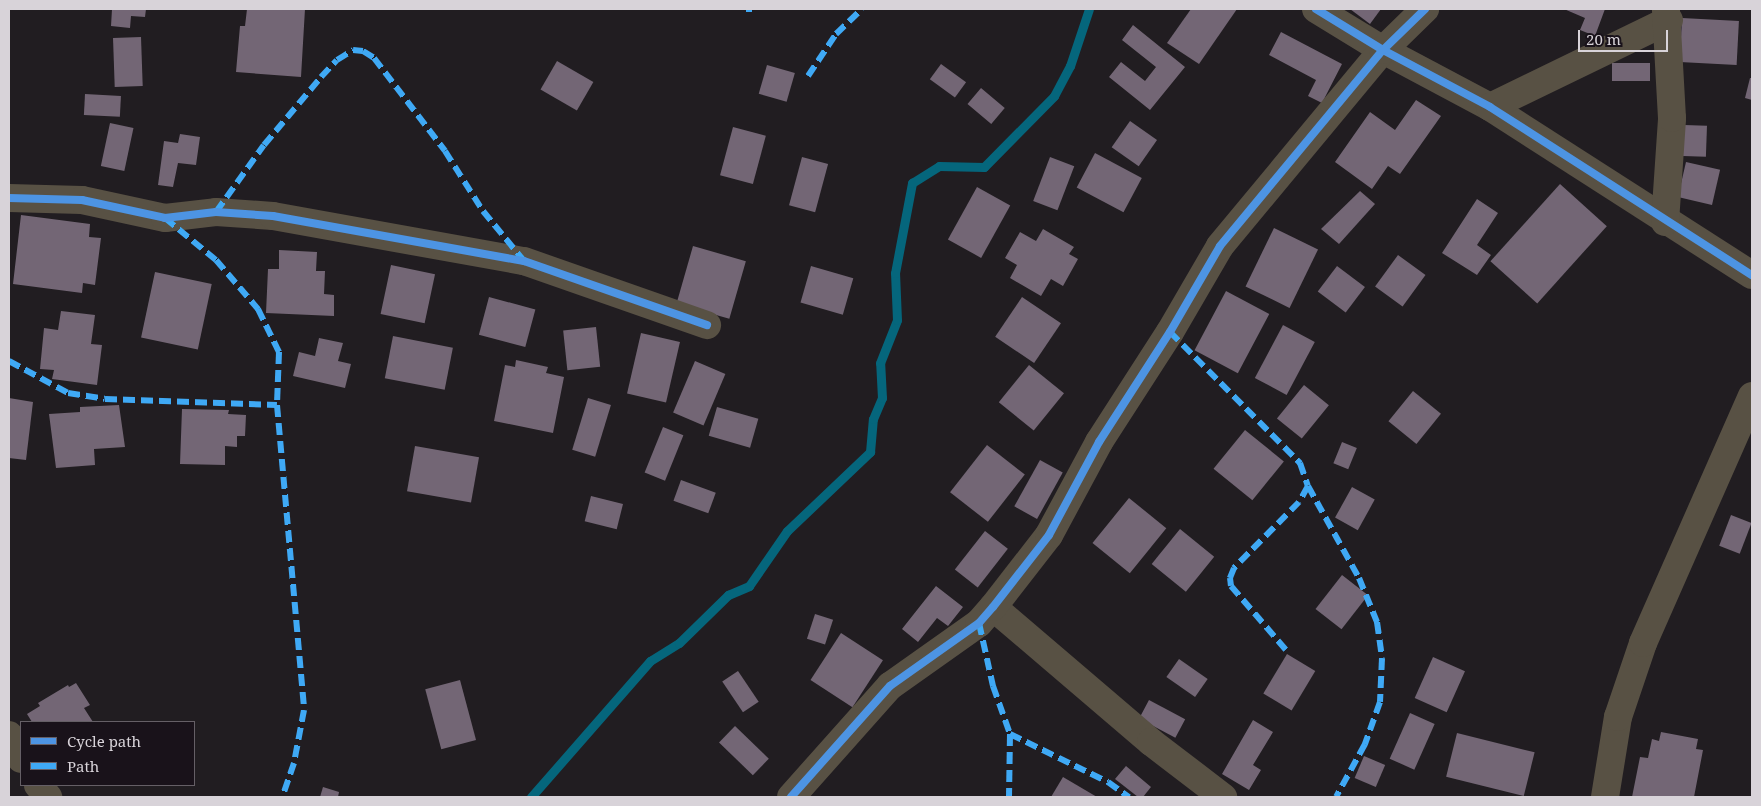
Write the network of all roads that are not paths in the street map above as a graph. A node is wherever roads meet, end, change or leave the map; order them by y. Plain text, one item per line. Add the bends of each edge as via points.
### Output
1 (1316, 9) edge
2 (1425, 9) edge
3 (1668, 14) edge
4 (1382, 50) junction
5 (1490, 107) junction
6 (9, 198) edge
7 (1665, 222) junction
8 (1752, 275) edge
9 (707, 325) dead end
10 (1752, 396) edge
11 (993, 607) junction
12 (9, 735) edge
13 (20, 757) edge
14 (39, 786) edge
15 (48, 797) edge
16 (790, 797) edge
17 (1223, 797) edge
18 (1606, 797) edge

1 - 4 street
2 - 4 street
3 - 5 street
3 - 7 street via 1672,118
4 - 5 street
4 - 11 street via 1220,246 1170,332 1098,442 1049,536
5 - 7 street
6 - 9 street via 82,200 165,218 216,212 274,216 524,261
7 - 8 street
10 - 18 street via 1643,643 1618,717
11 - 16 street via 979,623 890,686
11 - 17 street via 1151,742
12 - 13 street
14 - 15 street

